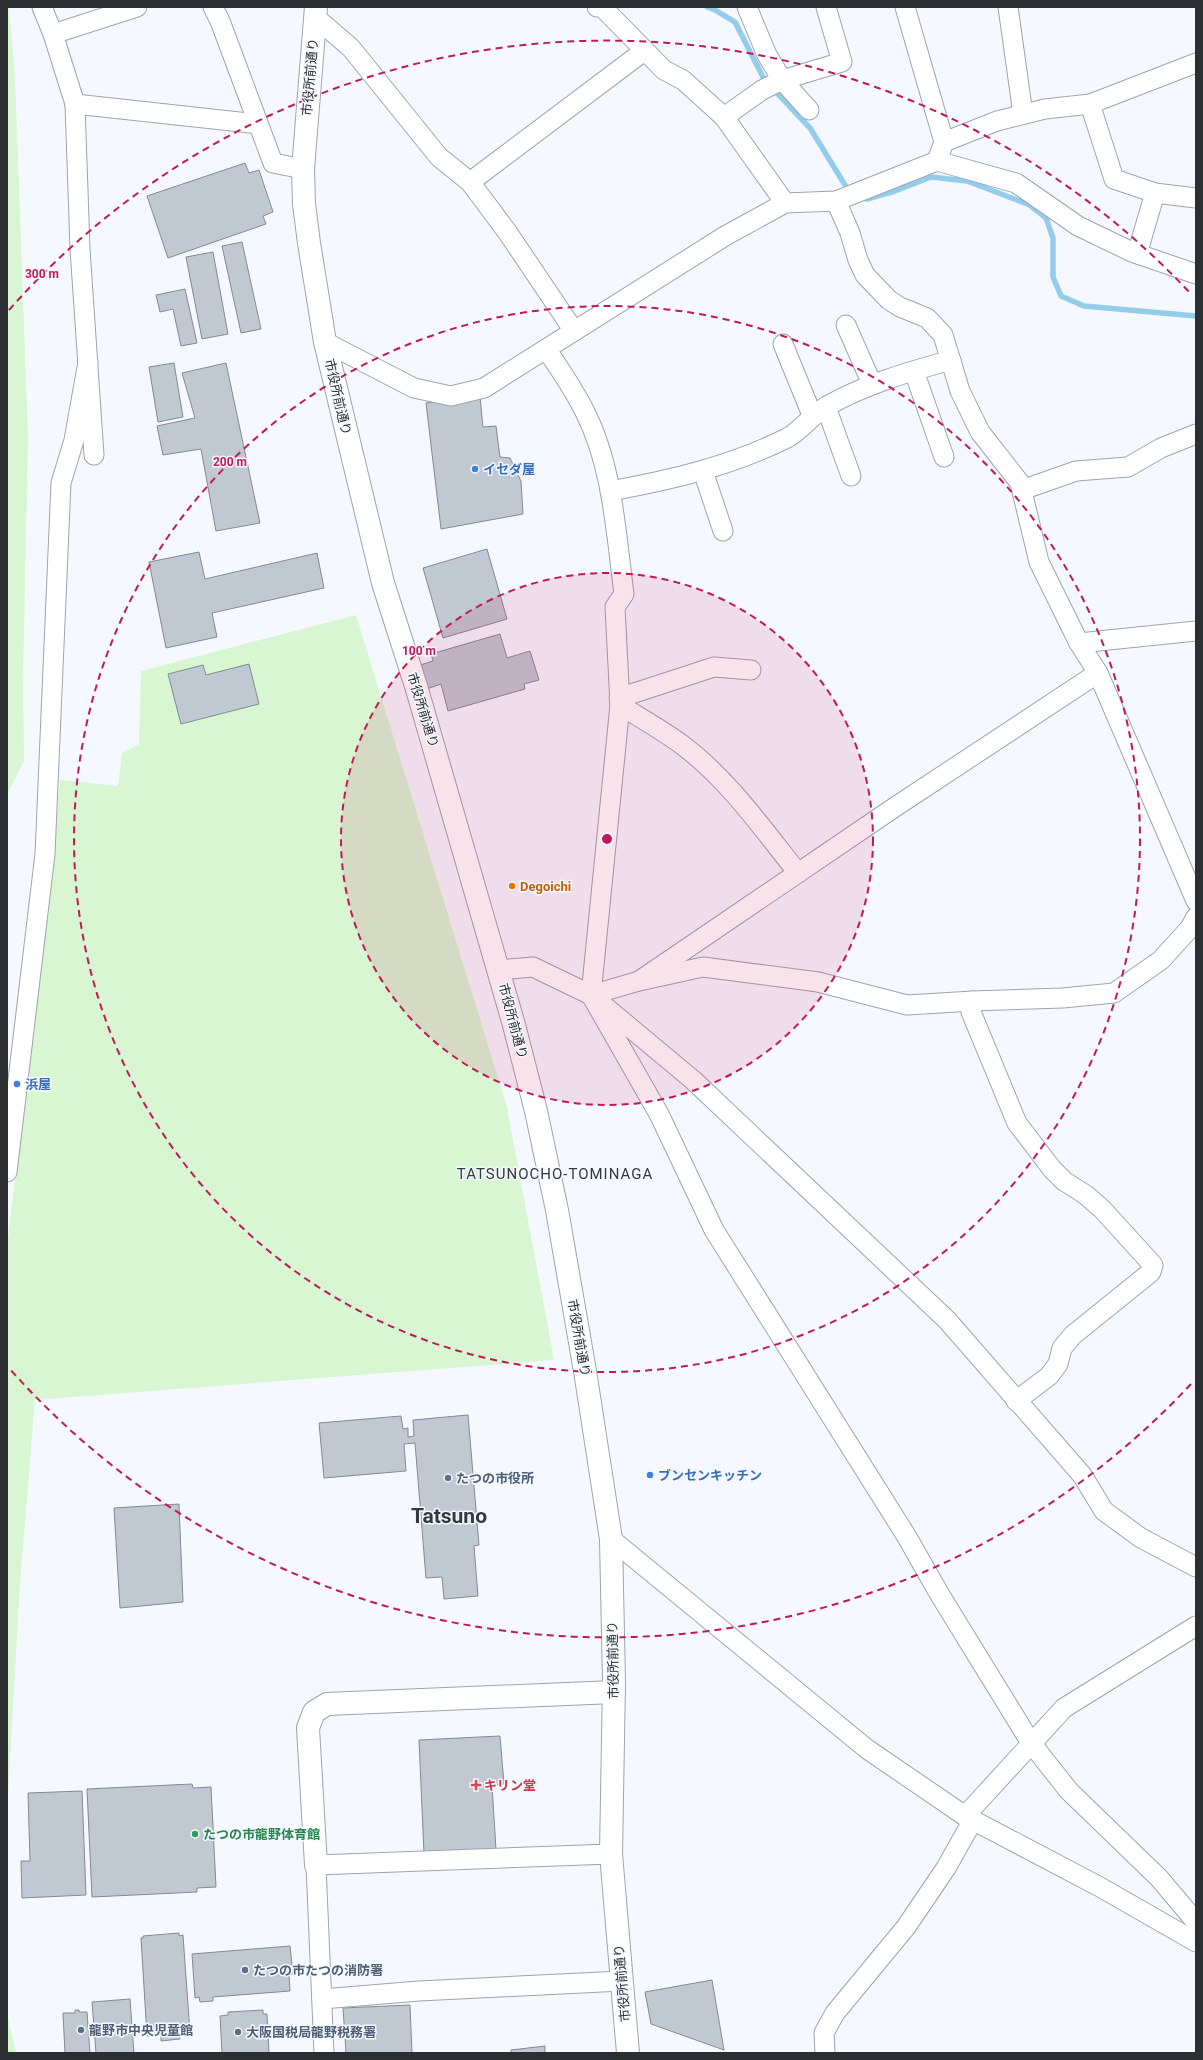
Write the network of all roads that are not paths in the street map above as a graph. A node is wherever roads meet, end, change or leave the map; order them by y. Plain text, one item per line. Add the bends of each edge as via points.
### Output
1 (42, 7) edge
2 (137, 7) edge
3 (213, 7) edge
4 (598, 7) edge
5 (747, 7) edge
6 (826, 7) edge
7 (905, 7) edge
8 (1008, 7) edge
9 (315, 12) edge
10 (53, 34) junction
11 (644, 51) junction
12 (1196, 63) edge
13 (782, 80) junction
14 (75, 104) junction
15 (1090, 104) junction
16 (809, 110) dead end
17 (1023, 114) junction
18 (724, 117) junction
19 (258, 124) junction
20 (944, 142) junction
21 (937, 161) junction
22 (302, 169) junction
23 (470, 182) junction
24 (1155, 193) junction
25 (1196, 198) edge
26 (836, 201) junction
27 (785, 203) junction
28 (1137, 254) junction
29 (1196, 274) edge
30 (846, 325) dead end
31 (574, 331) junction
32 (325, 342) junction
33 (783, 344) dead end
34 (546, 349) junction
35 (951, 360) junction
36 (88, 362) junction
37 (914, 371) junction
38 (872, 384) junction
39 (819, 411) junction
40 (1196, 434) edge
41 (94, 455) dead end
42 (944, 457) dead end
43 (703, 471) junction
44 (851, 476) dead end
45 (1022, 490) junction
46 (610, 491) junction
47 (723, 531) dead end
48 (1196, 631) edge
49 (1079, 643) junction
50 (751, 670) dead end
51 (1098, 674) junction
52 (620, 701) junction
53 (798, 873) junction
54 (1196, 902) edge
55 (1196, 917) edge
56 (498, 970) junction
57 (640, 981) junction
58 (591, 995) junction
59 (973, 1000) junction
60 (7, 1172) edge
61 (1016, 1401) junction
62 (611, 1538) junction
63 (1196, 1567) edge
64 (1196, 1626) edge
65 (614, 1692) junction
66 (1031, 1743) junction
67 (969, 1818) junction
68 (611, 1854) junction
69 (316, 1865) junction
70 (1196, 1922) edge
71 (1196, 1942) edge
72 (622, 1981) junction
73 (322, 1999) junction
74 (324, 2053) edge
75 (628, 2053) edge
76 (825, 2053) edge

1 - 10 street
2 - 10 street
3 - 19 street
4 - 11 street via 602,7
5 - 13 street via 767,55
6 - 13 street via 842,62
7 - 20 street
8 - 17 street
9 - 22 street, 市役所前通り
9 - 23 street via 351,48 439,156
10 - 14 street
11 - 18 street via 664,70 688,84
11 - 23 street
12 - 15 street
13 - 16 street
13 - 18 street via 762,90
14 - 19 street
14 - 36 street via 80,249
15 - 17 street
15 - 24 street via 1114,179
17 - 20 street via 997,121
18 - 27 street
19 - 22 street via 272,163
20 - 21 street
21 - 26 street
21 - 28 street via 1016,183 1078,226
22 - 32 street, 市役所前通り via 309,243
23 - 31 street via 508,232
24 - 25 street
24 - 28 street
26 - 27 street
26 - 35 street via 865,275 900,308 927,318 943,335
27 - 31 street via 725,236
28 - 29 street
30 - 38 street
31 - 34 street
32 - 34 street via 414,388 451,396 484,388
32 - 56 street, 市役所前通り via 383,583 416,686
33 - 39 street
34 - 46 street via 586,412
35 - 37 street
35 - 45 street via 960,391 980,432 1020,483
36 - 41 street
36 - 60 street via 74,440 61,483 45,854
37 - 38 street
37 - 42 street
38 - 39 street
39 - 43 street via 789,438
39 - 44 street
40 - 45 street via 1161,448 1128,467 1076,471
43 - 46 street via 662,482
43 - 47 street
45 - 49 street via 1039,562
46 - 52 street via 624,594 615,607
48 - 49 street
49 - 51 street
50 - 52 street via 714,667
51 - 53 street
51 - 54 street
52 - 53 street via 682,744 716,774
52 - 58 street
53 - 57 street
55 - 59 street via 1190,928 1161,960 1114,993 1063,998
56 - 58 street via 533,967
56 - 62 street, 市役所前通り via 536,1111 557,1210
57 - 58 street
57 - 59 street via 703,967 818,982 907,1005
58 - 61 street via 693,1080 947,1320
58 - 66 street via 659,1114 714,1230 907,1537
59 - 61 street via 971,1012 1017,1123 1052,1169 1102,1209 1153,1265 1152,1272 1073,1335 1062,1348 1058,1364 1049,1376
61 - 63 street via 1082,1475 1104,1511 1141,1538
62 - 65 street, 市役所前通り
62 - 67 street via 867,1749
64 - 66 street via 1064,1708
65 - 68 street, 市役所前通り
65 - 69 street via 327,1704 314,1712 308,1728
66 - 67 street
66 - 70 street via 1069,1791 1159,1878
67 - 71 street via 1100,1887
67 - 76 street via 946,1868 906,1927 835,2013 824,2033
68 - 69 street
68 - 72 street, 市役所前通り
69 - 73 street
72 - 73 street via 419,1991
72 - 75 street, 市役所前通り
73 - 74 street

